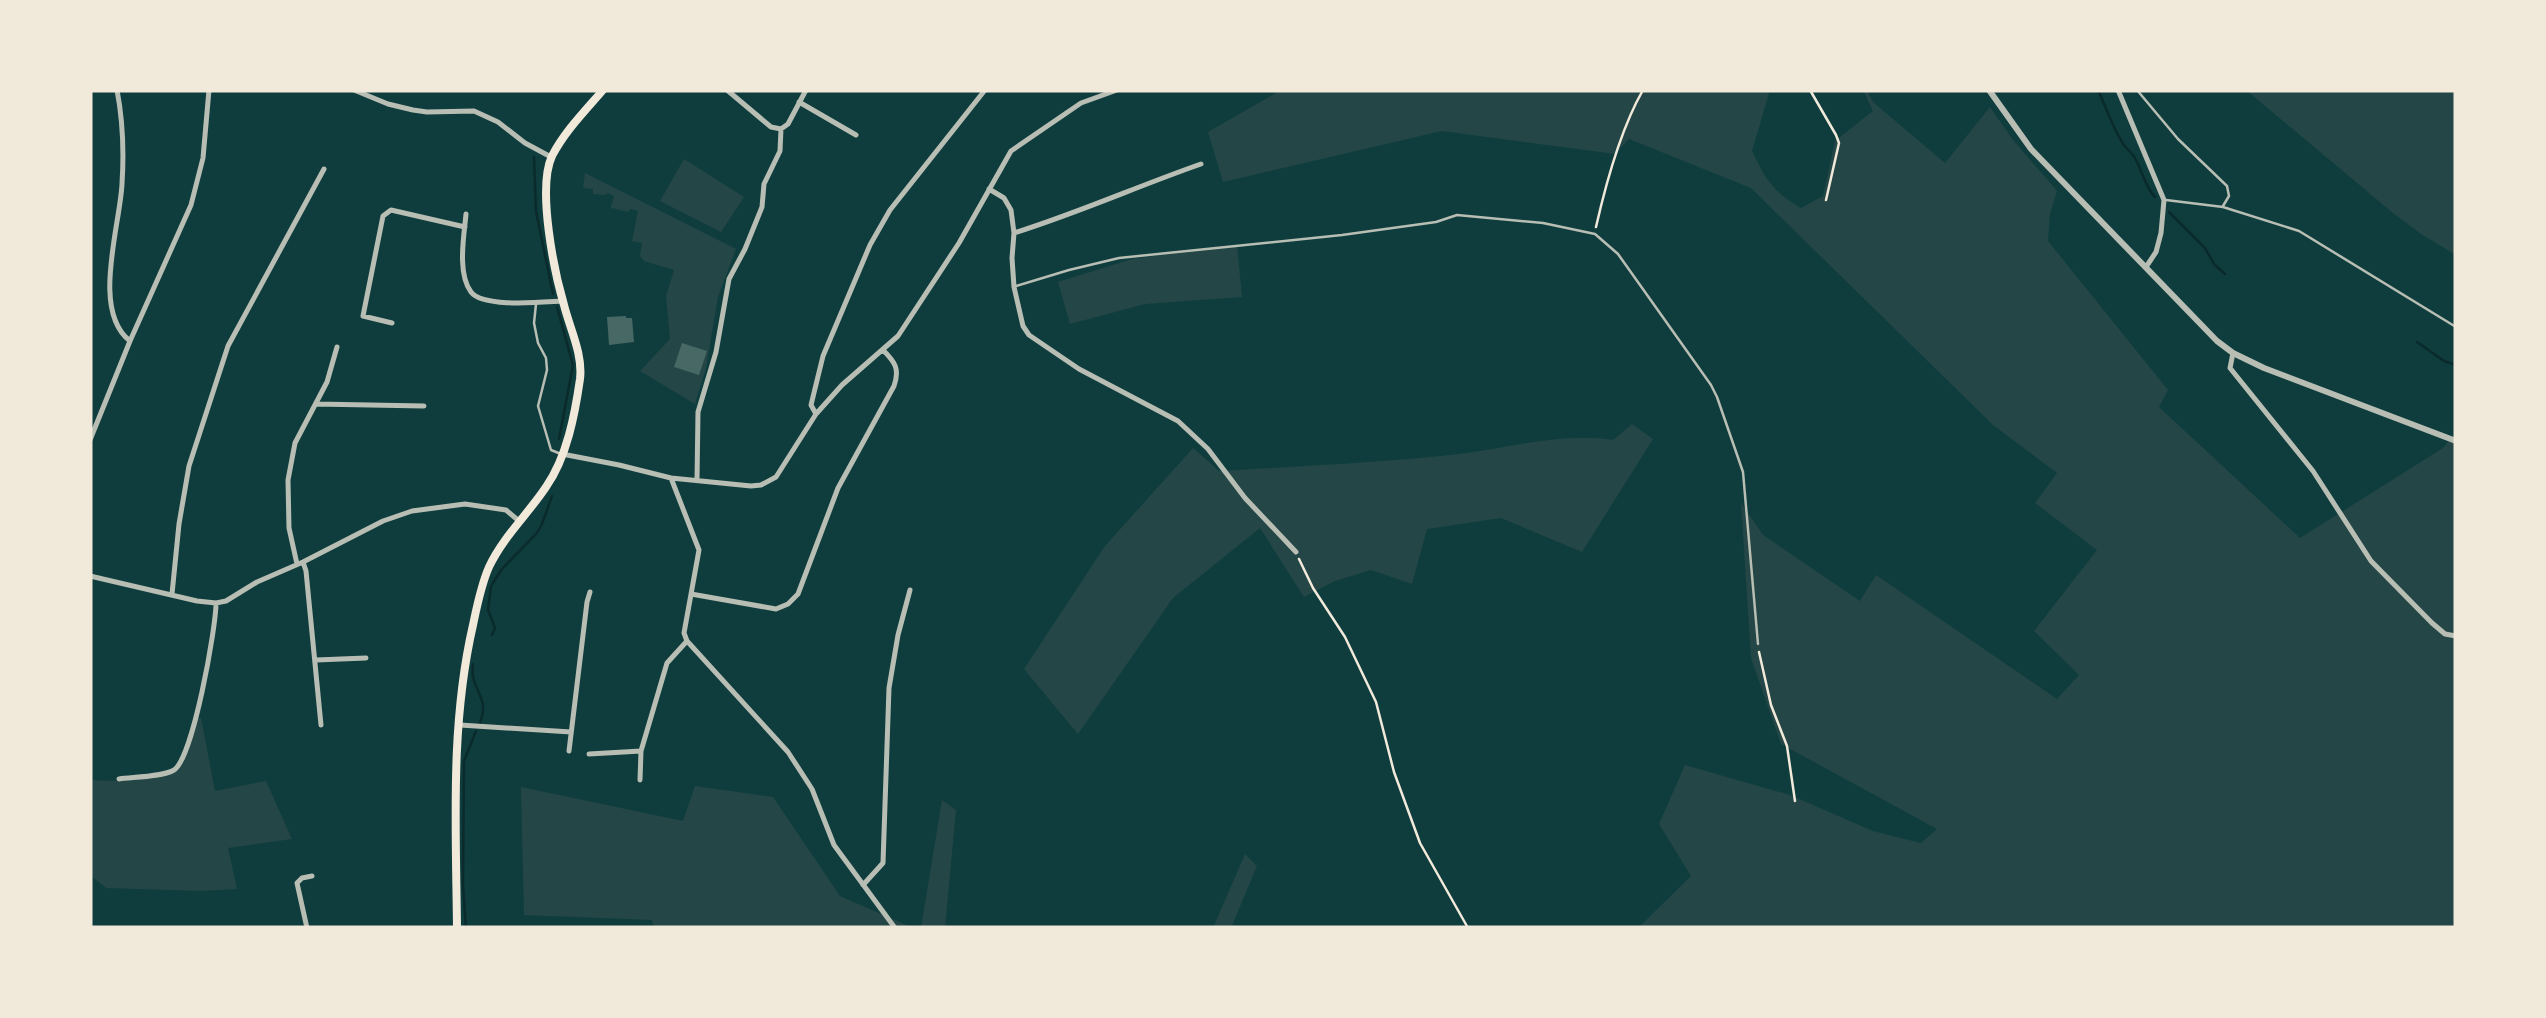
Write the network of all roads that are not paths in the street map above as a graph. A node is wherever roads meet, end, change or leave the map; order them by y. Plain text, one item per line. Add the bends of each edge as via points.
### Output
1 (117, 90) edge
2 (209, 90) edge
3 (354, 90) edge
4 (603, 90) edge
5 (727, 90) edge
6 (806, 90) edge
7 (985, 90) edge
8 (1116, 90) edge
9 (1989, 90) edge
10 (2118, 90) edge
11 (2137, 90) edge
12 (799, 102) junction
13 (781, 129) junction
14 (856, 135) dead end
15 (552, 158) junction
16 (1201, 164) dead end
17 (324, 169) dead end
18 (989, 189) junction
19 (2164, 200) junction
20 (2222, 207) junction
21 (466, 214) dead end
22 (465, 226) junction
23 (1014, 233) junction
24 (2146, 267) junction
25 (1014, 287) junction
26 (562, 301) junction
27 (536, 302) junction
28 (392, 323) dead end
29 (2456, 327) edge
30 (130, 341) junction
31 (337, 347) dead end
32 (883, 350) junction
33 (2234, 353) junction
34 (316, 404) junction
35 (424, 406) dead end
36 (816, 414) junction
37 (90, 440) edge
38 (2456, 442) edge
39 (562, 454) junction
40 (671, 478) junction
41 (697, 480) junction
42 (519, 521) junction
43 (1296, 552) road end
44 (300, 563) junction
45 (90, 576) edge
46 (910, 590) dead end
47 (590, 592) dead end
48 (172, 594) junction
49 (691, 594) junction
50 (216, 603) junction
51 (2456, 636) edge
52 (687, 641) junction
53 (1758, 644) road end
54 (366, 658) dead end
55 (316, 660) junction
56 (457, 725) junction
57 (321, 726) dead end
58 (571, 732) junction
59 (641, 750) junction
60 (569, 751) dead end
61 (589, 754) dead end
62 (119, 779) dead end
63 (640, 780) dead end
64 (312, 876) dead end
65 (862, 885) junction
66 (307, 928) edge
67 (457, 928) edge
68 (894, 928) edge

1 - 30 street via 122,186 109,290 117,326
2 - 30 street via 192,205
3 - 15 street via 412,110 474,110
4 - 15 main road
5 - 13 street
6 - 12 street
7 - 36 street via 870,245 823,356 811,405
8 - 18 street via 1081,103 1011,151
9 - 24 street via 2031,148
10 - 19 street
11 - 20 lane via 2226,186
12 - 13 street
12 - 14 street
13 - 41 street via 762,208 729,279 698,412
15 - 26 main road via 546,202
16 - 23 street
17 - 48 street via 228,346 189,466
18 - 23 street via 1011,210
18 - 32 street via 926,297
19 - 20 lane
19 - 24 street via 2161,234
20 - 29 lane via 2314,238
21 - 22 street
22 - 27 street via 463,272 470,291 492,302
22 - 28 street via 390,210 383,216 363,316
23 - 25 street
24 - 33 street
25 - 43 street via 1029,335 1178,421
25 - 53 lane via 1119,258 1342,235 1456,215 1595,234 1618,254 1711,385 1723,413 1744,481
26 - 27 street
26 - 39 main road via 581,365
27 - 39 lane via 534,322 546,358 538,406 551,450
30 - 37 street
31 - 34 street
32 - 36 street
32 - 49 street via 895,363 894,386 838,488 798,594 776,609
33 - 38 street
33 - 51 street via 2230,368 2313,470 2370,561 2432,623
34 - 35 street
34 - 44 street via 294,443 288,480
36 - 41 street via 776,477 751,486
39 - 40 street
39 - 42 main road
40 - 41 street
40 - 49 street via 699,550
42 - 44 street via 506,510 465,504 412,510
42 - 56 main road via 481,591
44 - 50 street
44 - 55 street
45 - 48 street
46 - 65 street via 889,688 883,863
47 - 58 street
48 - 50 street
49 - 52 street
50 - 62 street via 203,689 180,764
52 - 59 street via 668,662
52 - 65 street via 788,752 812,789 834,846
54 - 55 street
55 - 57 street
56 - 58 street
56 - 67 main road
58 - 60 street
59 - 61 street
59 - 63 street
64 - 66 street via 297,884
65 - 68 street

